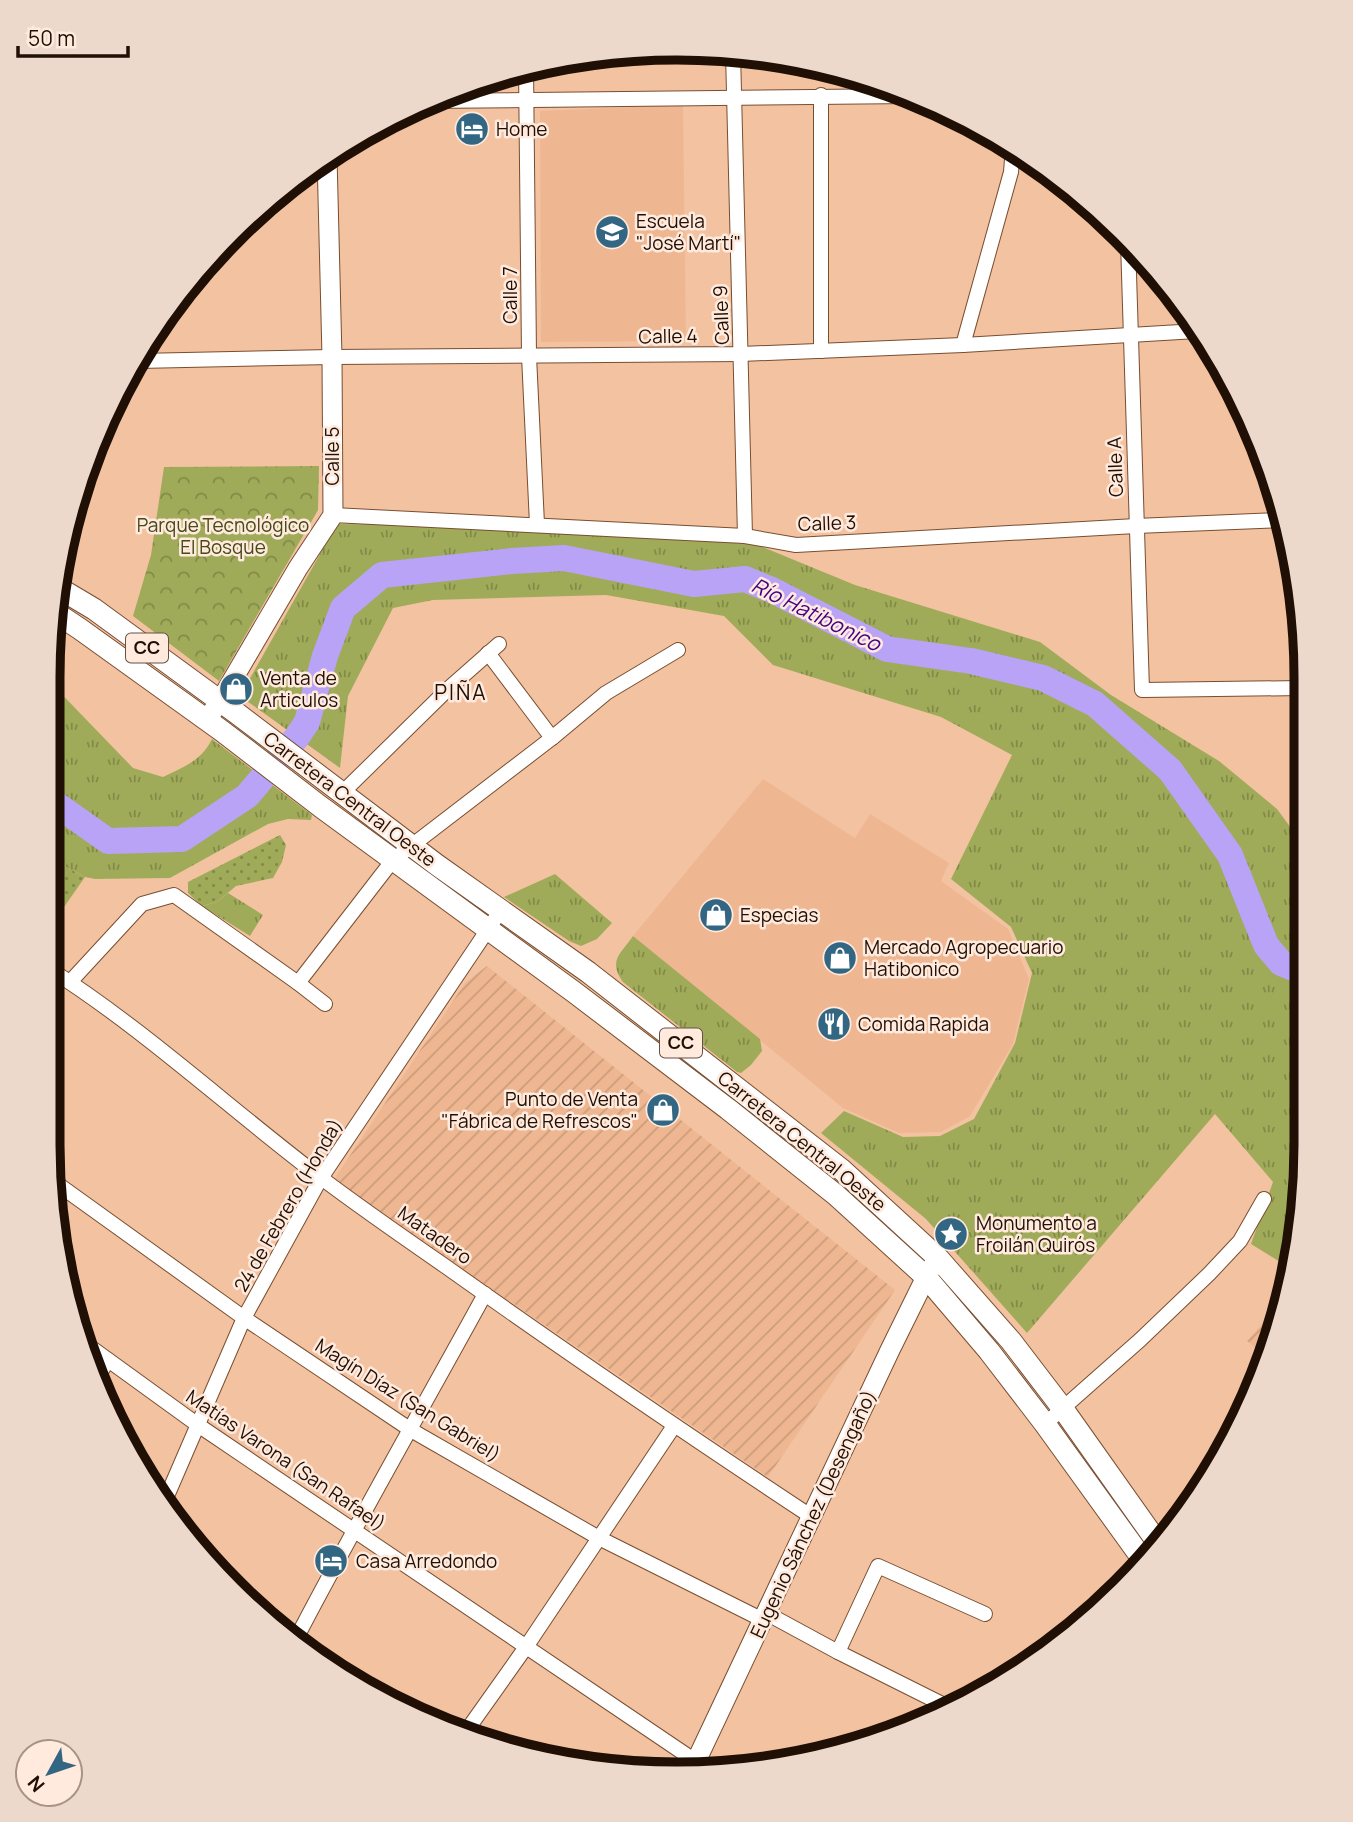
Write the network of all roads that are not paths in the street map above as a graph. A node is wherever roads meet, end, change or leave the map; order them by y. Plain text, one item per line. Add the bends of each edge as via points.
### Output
1 (733, 63) edge
2 (526, 79) edge
3 (821, 95) junction
4 (733, 96) junction
5 (885, 96) edge
6 (527, 100) junction
7 (454, 101) edge
8 (1012, 159) edge
9 (327, 168) edge
10 (1128, 257) edge
11 (1188, 332) edge
12 (1131, 335) junction
13 (963, 345) junction
14 (821, 351) junction
15 (741, 354) junction
16 (529, 356) junction
17 (332, 357) junction
18 (146, 361) edge
19 (333, 515) junction
20 (1273, 520) edge
21 (537, 524) junction
22 (1136, 526) junction
23 (745, 536) junction
24 (66, 592) edge
25 (63, 618) edge
26 (678, 650) dead end
27 (1294, 688) edge
28 (227, 707) junction
29 (214, 725) junction
30 (552, 738) junction
31 (339, 790) junction
32 (411, 845) junction
33 (393, 860) junction
34 (501, 910) junction
35 (488, 929) junction
36 (60, 976) edge
37 (70, 982) junction
38 (298, 983) junction
39 (326, 1004) dead end
40 (743, 1091) junction
41 (728, 1109) junction
42 (321, 1178) junction
43 (61, 1187) edge
44 (1264, 1199) dead end
45 (938, 1258) junction
46 (926, 1277) junction
47 (485, 1294) junction
48 (244, 1318) junction
49 (94, 1350) edge
50 (108, 1360) junction
51 (102, 1370) edge
52 (1062, 1409) junction
53 (1045, 1424) junction
54 (198, 1425) junction
55 (674, 1426) junction
56 (411, 1430) junction
57 (168, 1494) edge
58 (811, 1517) junction
59 (353, 1529) junction
60 (1153, 1536) edge
61 (599, 1538) junction
62 (1139, 1554) edge
63 (985, 1614) dead end
64 (765, 1616) junction
65 (299, 1633) edge
66 (526, 1647) junction
67 (838, 1652) junction
68 (940, 1703) edge
69 (470, 1727) edge
70 (697, 1761) edge
71 (687, 1762) edge

1 - 4 street, Calle 9
2 - 6 street, Calle 7
3 - 4 street
3 - 5 street
3 - 14 street
4 - 6 street
4 - 15 street, Calle 9
6 - 7 street
6 - 16 street, Calle 7
8 - 13 street
9 - 17 main road, Calle 5
10 - 12 street, Calle A
11 - 12 street, Calle 4
12 - 13 street, Calle 4
12 - 22 street, Calle A
13 - 14 street, Calle 4
14 - 15 street, Calle 4
15 - 16 street, Calle 4
15 - 23 street, Calle 9
16 - 17 street, Calle 4
16 - 21 street, Calle 7
17 - 18 street, Calle 4
17 - 19 main road, Calle 5
19 - 21 street, Calle 3
19 - 28 main road via 298,568
20 - 22 street, Calle 3
21 - 23 street, Calle 3
22 - 23 street, Calle 3 via 796,545
22 - 27 street, Calle A via 1142,690
24 - 28 main road, CC
25 - 29 main road, Carretera Central Oeste / CC
26 - 30 street via 606,693
28 - 29 main road
28 - 31 main road, Carretera Central Oeste / CC
29 - 33 main road, Carretera Central Oeste / CC
30 - 31 street via 494,648
30 - 32 street
31 - 32 main road, Carretera Central Oeste / CC
32 - 33 street
32 - 34 main road, Carretera Central Oeste / CC
33 - 35 main road, Carretera Central Oeste / CC
33 - 38 street
34 - 35 street, 24 de Febrero (Honda)
34 - 40 main road, Carretera Central Oeste / CC
35 - 41 main road, Carretera Central Oeste / CC
35 - 42 street, 24 de Febrero (Honda)
36 - 37 street, Matadero
37 - 38 street via 142,904 174,895
37 - 42 street, Matadero
38 - 39 street
40 - 41 main road
40 - 45 main road, Carretera Central Oeste / CC via 842,1169
41 - 46 main road, Carretera Central Oeste / CC via 836,1195
42 - 47 street, Matadero
42 - 48 street, 24 de Febrero (Honda)
43 - 48 street, Magín Díaz (San Gabriel)
44 - 52 street via 1240,1241 1209,1274
45 - 46 main road, Eugenio Sánchez (Desengaño)
45 - 52 main road, Carretera Central Oeste / CC via 1012,1341
46 - 53 main road, Carretera Central Oeste / CC
46 - 58 main road, Eugenio Sánchez (Desengaño)
47 - 55 street, Matadero
47 - 56 street
48 - 54 street, 24 de Febrero (Honda)
48 - 56 street, Magín Díaz (San Gabriel)
49 - 50 street, Matías Varona (San Rafael)
50 - 51 street
50 - 54 street, Matías Varona (San Rafael)
52 - 53 street
52 - 60 main road, Carretera Central Oeste / CC
53 - 62 main road, Carretera Central Oeste / CC
54 - 57 street, 24 de Febrero (Honda)
54 - 59 street, Matías Varona (San Rafael)
55 - 58 street, Matadero
55 - 61 street
56 - 59 street
56 - 61 street, Magín Díaz (San Gabriel)
58 - 64 main road, Eugenio Sánchez (Desengaño)
59 - 65 street
59 - 66 street, Matías Varona (San Rafael)
61 - 64 street, Magín Díaz (San Gabriel)
61 - 66 street
63 - 67 street via 878,1566
64 - 67 street, Magín Díaz (San Gabriel)
64 - 70 main road, Eugenio Sánchez (Desengaño)
66 - 69 street
66 - 71 street, Matías Varona (San Rafael)
67 - 68 street, Magín Díaz (San Gabriel)

